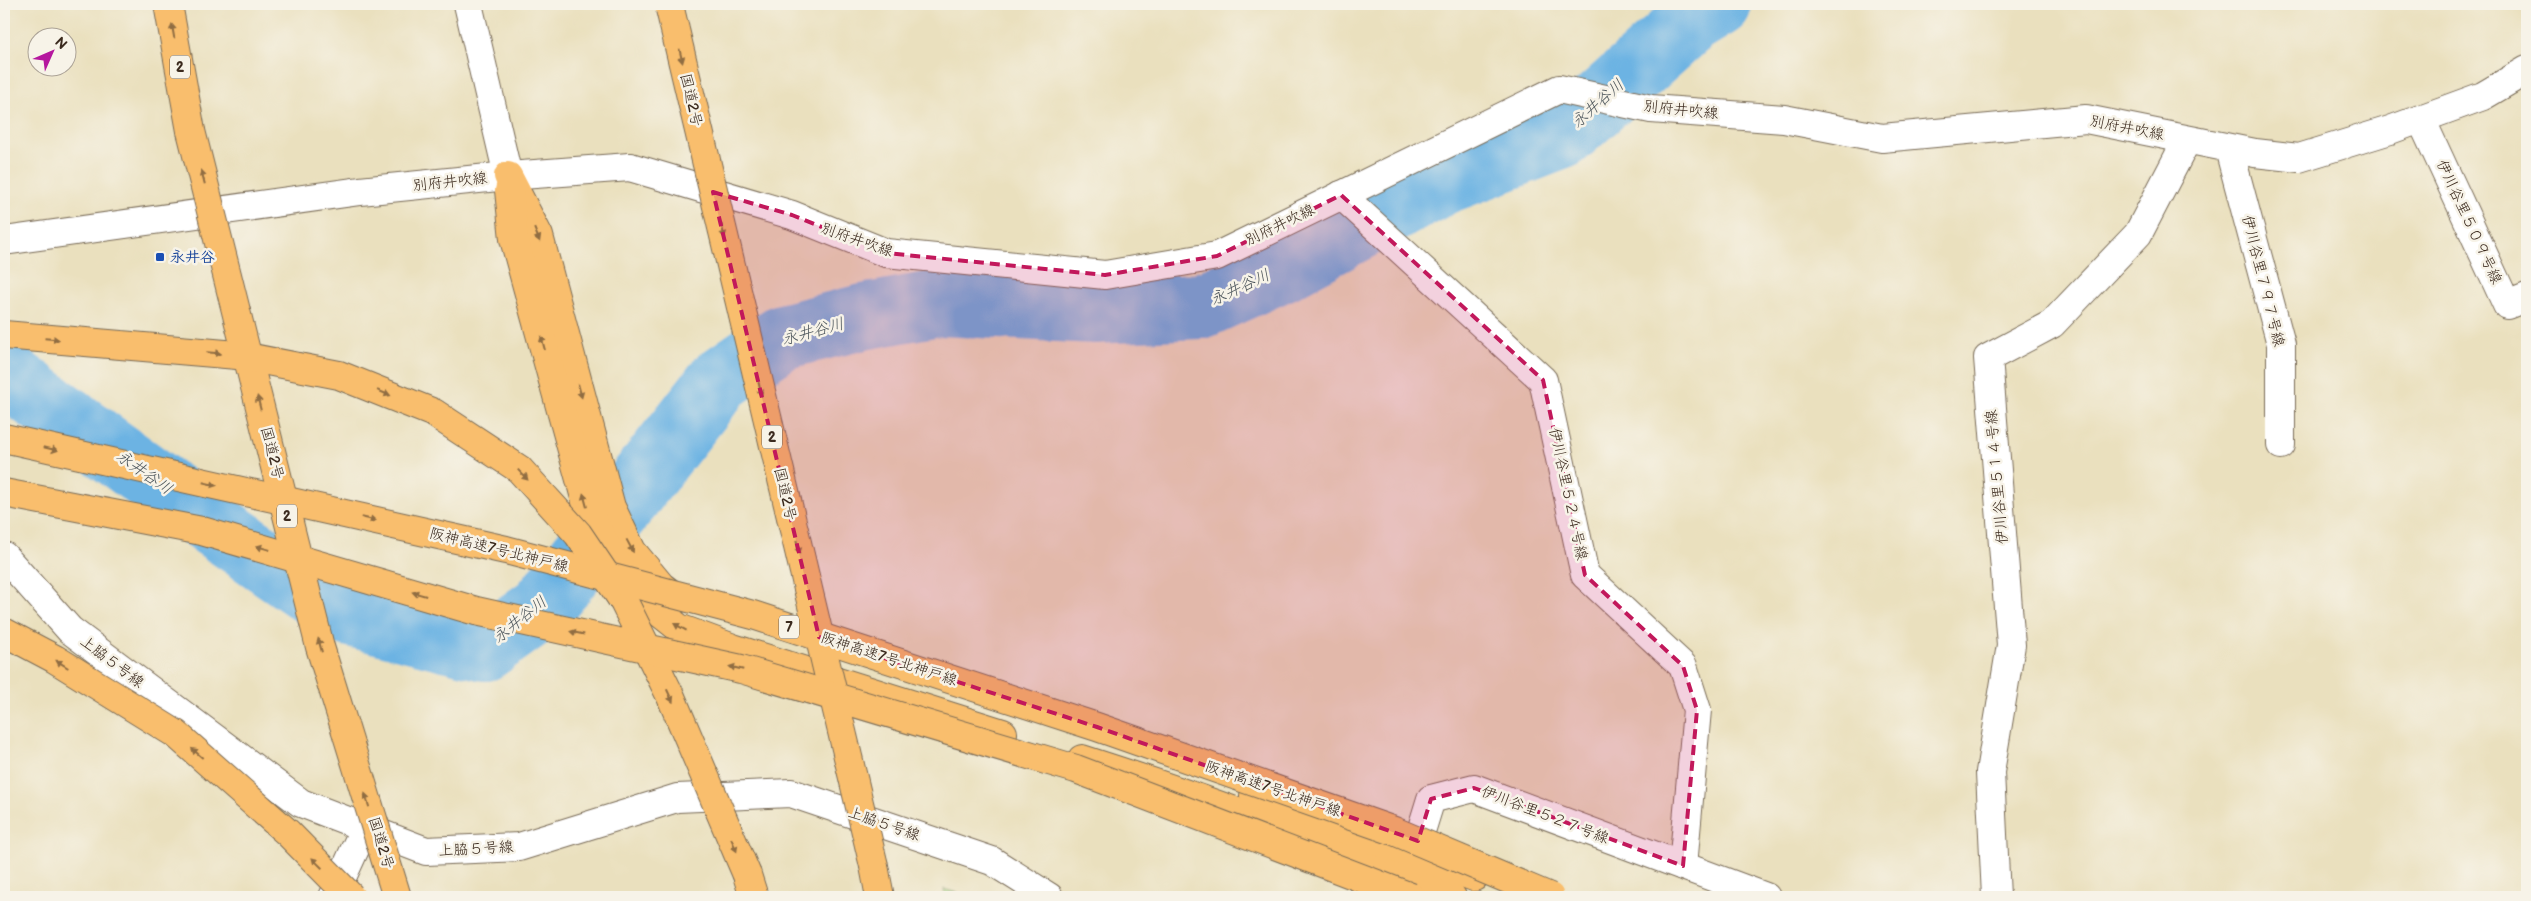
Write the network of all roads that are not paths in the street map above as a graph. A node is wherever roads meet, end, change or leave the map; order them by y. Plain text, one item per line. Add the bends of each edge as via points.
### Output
1 (168, 4) edge
2 (468, 4) edge
3 (669, 6) edge
4 (2527, 70) edge
5 (2422, 118) junction
6 (2187, 140) junction
7 (2230, 148) junction
8 (508, 176) junction
9 (1347, 200) junction
10 (4, 242) edge
11 (2527, 297) edge
12 (4, 335) edge
13 (4, 438) edge
14 (2281, 445) dead end
15 (4, 493) edge
16 (4, 556) edge
17 (4, 632) edge
18 (365, 827) junction
19 (1414, 854) dead end
20 (1683, 866) junction
21 (750, 886) edge
22 (333, 897) edge
23 (352, 897) edge
24 (397, 897) edge
25 (880, 897) edge
26 (1049, 897) edge
27 (1411, 897) edge
28 (1452, 897) edge
29 (1533, 897) edge
30 (1550, 897) edge
31 (1766, 897) edge
32 (1996, 897) edge

24 -> 1 highway, 国道2号 / 2, bridge via 320,647 191,131
2 - 8 street
3 -> 25 highway, 国道2号 / 2, bridge
4 - 5 street, 別府井吹線 via 2484,96
5 - 7 street, 別府井吹線 via 2299,158
5 - 11 street, 伊川谷里５０９号線 via 2507,305
6 - 7 street, 別府井吹線
6 - 9 street, 別府井吹線 via 2086,119 1882,138 1784,119 1651,109 1559,89
6 - 32 street, 伊川谷里５１４号線 via 2138,234 2052,324 1988,358 2011,645 1990,772
7 - 14 street, 伊川谷里７９７号線 via 2281,344
8 - 9 street, 別府井吹線 via 630,167 792,215 886,253 1104,275 1217,256
8 - 10 street, 別府井吹線 via 360,191
28 -> 8 highway via 1175,788 679,628 646,602 614,560 590,516 514,239
8 -> 29 highway via 539,236 611,507 632,550 660,586 692,609 1180,767 1403,852
9 - 20 street, 伊川谷里５２４号線 via 1543,380 1585,575 1683,666 1697,710
12 -> 21 highway, bridge via 237,355 339,375 434,413 519,470 578,534 624,602 671,697
13 -> 30 highway, 阪神高速7号北神戸線 / 7, bridge via 506,550 753,615 1097,727 1394,831
27 -> 15 highway, bridge via 1076,769 741,669 476,610 202,531
16 - 18 street, 上脇５号線 via 70,630 301,803
23 -> 17 highway, bridge via 288,833 176,734 55,659
18 - 22 street
18 - 26 street, 上脇５号線 via 426,851 519,847 677,798 791,793 992,861
19 - 20 street, 伊川谷里５２７号線 via 1431,798 1474,788
20 - 31 street

